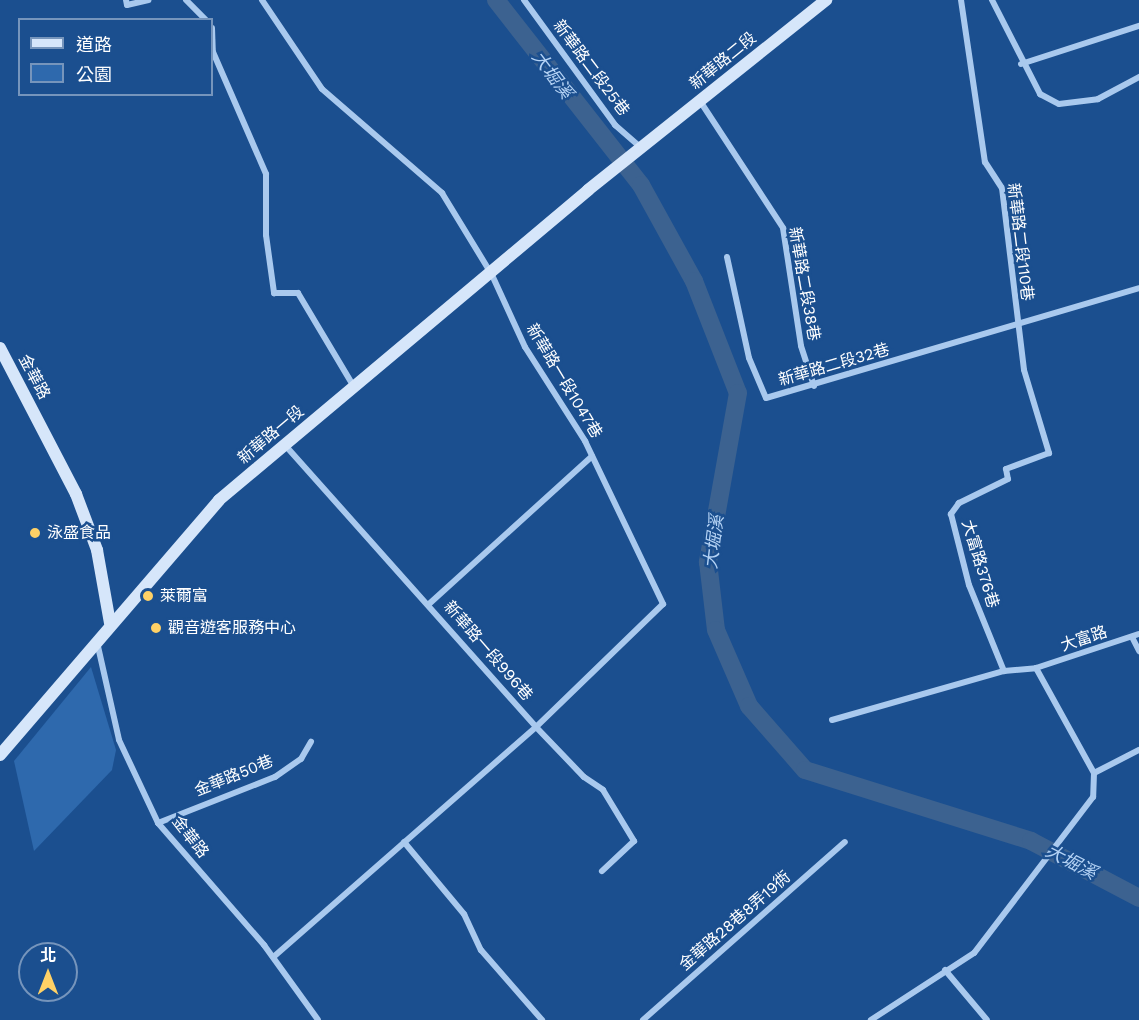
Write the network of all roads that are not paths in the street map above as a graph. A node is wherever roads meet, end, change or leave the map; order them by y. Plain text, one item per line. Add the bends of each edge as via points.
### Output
1 (126, 0) edge
2 (148, 0) edge
3 (186, 0) edge
4 (262, 0) edge
5 (524, 0) edge
6 (961, 0) edge
7 (992, 0) edge
8 (821, 2) edge
9 (204, 18) edge
10 (1139, 26) edge
11 (213, 52) edge
12 (1021, 64) junction
13 (1139, 77) edge
14 (700, 101) junction
15 (642, 149) junction
16 (602, 180) joint
17 (727, 257) dead end
18 (492, 275) junction
19 (1139, 288) edge
20 (1017, 325) junction
21 (0, 348) edge
22 (814, 386) junction
23 (354, 387) junction
24 (285, 444) junction
25 (1049, 453) joint
26 (592, 456) junction
27 (429, 604) junction
28 (111, 623) junction
29 (1136, 636) edge
30 (97, 641) junction
31 (1139, 651) edge
32 (1036, 668) junction
33 (1004, 671) junction
34 (832, 720) dead end
35 (536, 727) junction
36 (311, 742) dead end
37 (1139, 750) edge
38 (0, 755) edge
39 (1094, 773) junction
40 (158, 823) junction
41 (404, 842) junction
42 (845, 842) dead end
43 (602, 871) dead end
44 (273, 957) junction
45 (945, 970) junction
46 (318, 1020) edge
47 (542, 1020) edge
48 (643, 1020) edge
49 (871, 1020) edge
50 (987, 1020) edge

1 - 2 street via 127,4
3 - 9 street
4 - 18 street, 新華路一段1047巷 via 322,89 442,193
5 - 15 street, 新華路二段25巷 via 615,125
6 - 20 street, 新華路二段110巷 via 985,162 1002,188
7 - 12 street
8 - 14 street, 新華路二段
10 - 12 street
11 - 23 street via 266,174 266,236 274,293 298,293
12 - 13 street via 1040,94 1059,104 1098,99
14 - 15 street, 新華路二段
14 - 22 street, 新華路二段38巷 via 783,228 801,346
15 - 16 street, 新華路二段
16 - 18 street, 新華路一段
17 - 22 street, 新華路二段32巷 via 749,358 766,398
18 - 23 street, 新華路一段
18 - 26 street, 新華路一段1047巷 via 525,347
19 - 20 street, 新華路二段32巷
20 - 22 street, 新華路二段32巷
20 - 25 street, 新華路二段110巷 via 1024,370
21 - 28 street, 金華路 via 76,494 97,550
23 - 24 street, 新華路一段
24 - 27 street, 新華路一段996巷
24 - 28 street, 新華路一段 via 219,501
25 - 33 street, 大富路376巷 via 1005,469 1008,479 959,503 951,514 969,585
26 - 27 street
26 - 35 street, 新華路一段1047巷 via 663,604
27 - 35 street, 新華路一段996巷
28 - 30 street, 新華路一段
29 - 31 street
29 - 32 street, 大富路
30 - 38 street, 新華路一段
30 - 40 street, 金華路 via 119,740
32 - 33 street, 大富路
32 - 39 street
33 - 34 street, 大富路
35 - 41 street
35 - 43 street, 新華路一段996巷 via 584,777 603,790 634,841
36 - 40 street, 金華路50巷 via 301,759 275,777
37 - 39 street
39 - 45 street via 1093,797 1028,885 974,953
40 - 44 street, 金華路
41 - 44 street
41 - 47 street via 464,914 481,950
42 - 48 street, 金華路28巷8弄19衖
44 - 46 street, 金華路
45 - 49 street
45 - 50 street

